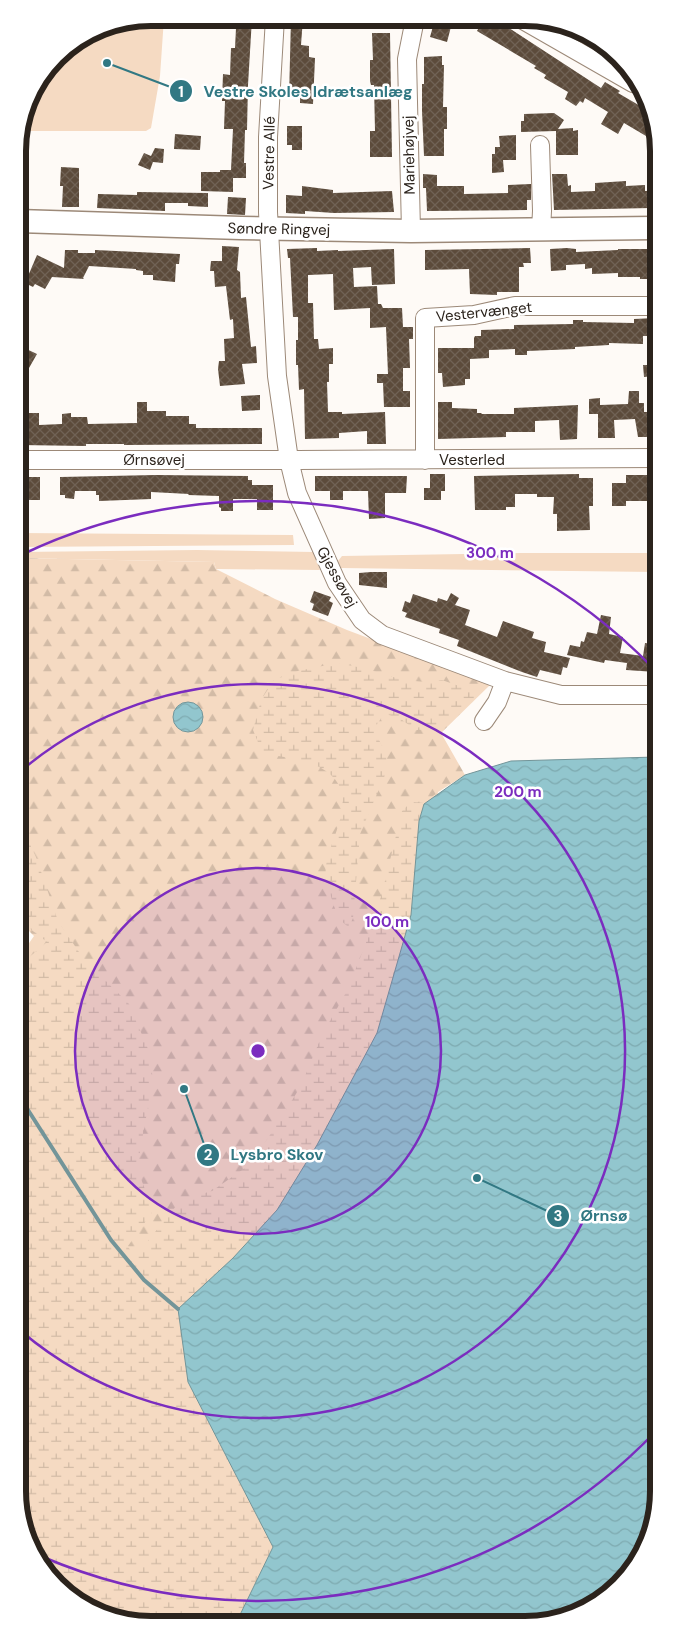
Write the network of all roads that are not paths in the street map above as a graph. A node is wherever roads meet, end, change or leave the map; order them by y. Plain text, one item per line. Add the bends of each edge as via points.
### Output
1 (413, 26) edge
2 (274, 27) edge
3 (536, 27) edge
4 (627, 80) edge
5 (540, 145) dead end
6 (27, 221) edge
7 (650, 228) edge
8 (268, 229) junction
9 (541, 230) junction
10 (410, 231) junction
11 (650, 306) edge
12 (650, 458) edge
13 (27, 460) edge
14 (289, 460) junction
15 (424, 460) junction
16 (505, 681) junction
17 (650, 695) edge
18 (484, 722) dead end

1 - 10 street, Mariehøjvej via 407,59
2 - 8 street, Vestre Allé via 268,137
3 - 4 street
5 - 9 street
6 - 8 main road, Søndre Ringvej
7 - 9 main road, Søndre Ringvej
8 - 10 main road, Søndre Ringvej
8 - 14 street, Gjessøvej via 277,376
9 - 10 main road, Søndre Ringvej
11 - 15 street, Vestervænget via 515,306 474,315 425,318
12 - 15 street, Vesterled
13 - 14 street, Ørnsøvej
14 - 15 street, Vesterled
14 - 16 street, Gjessøvej via 297,492 317,541 338,584 362,620 382,635
16 - 17 street, Gjessøvej via 560,695
16 - 18 street

